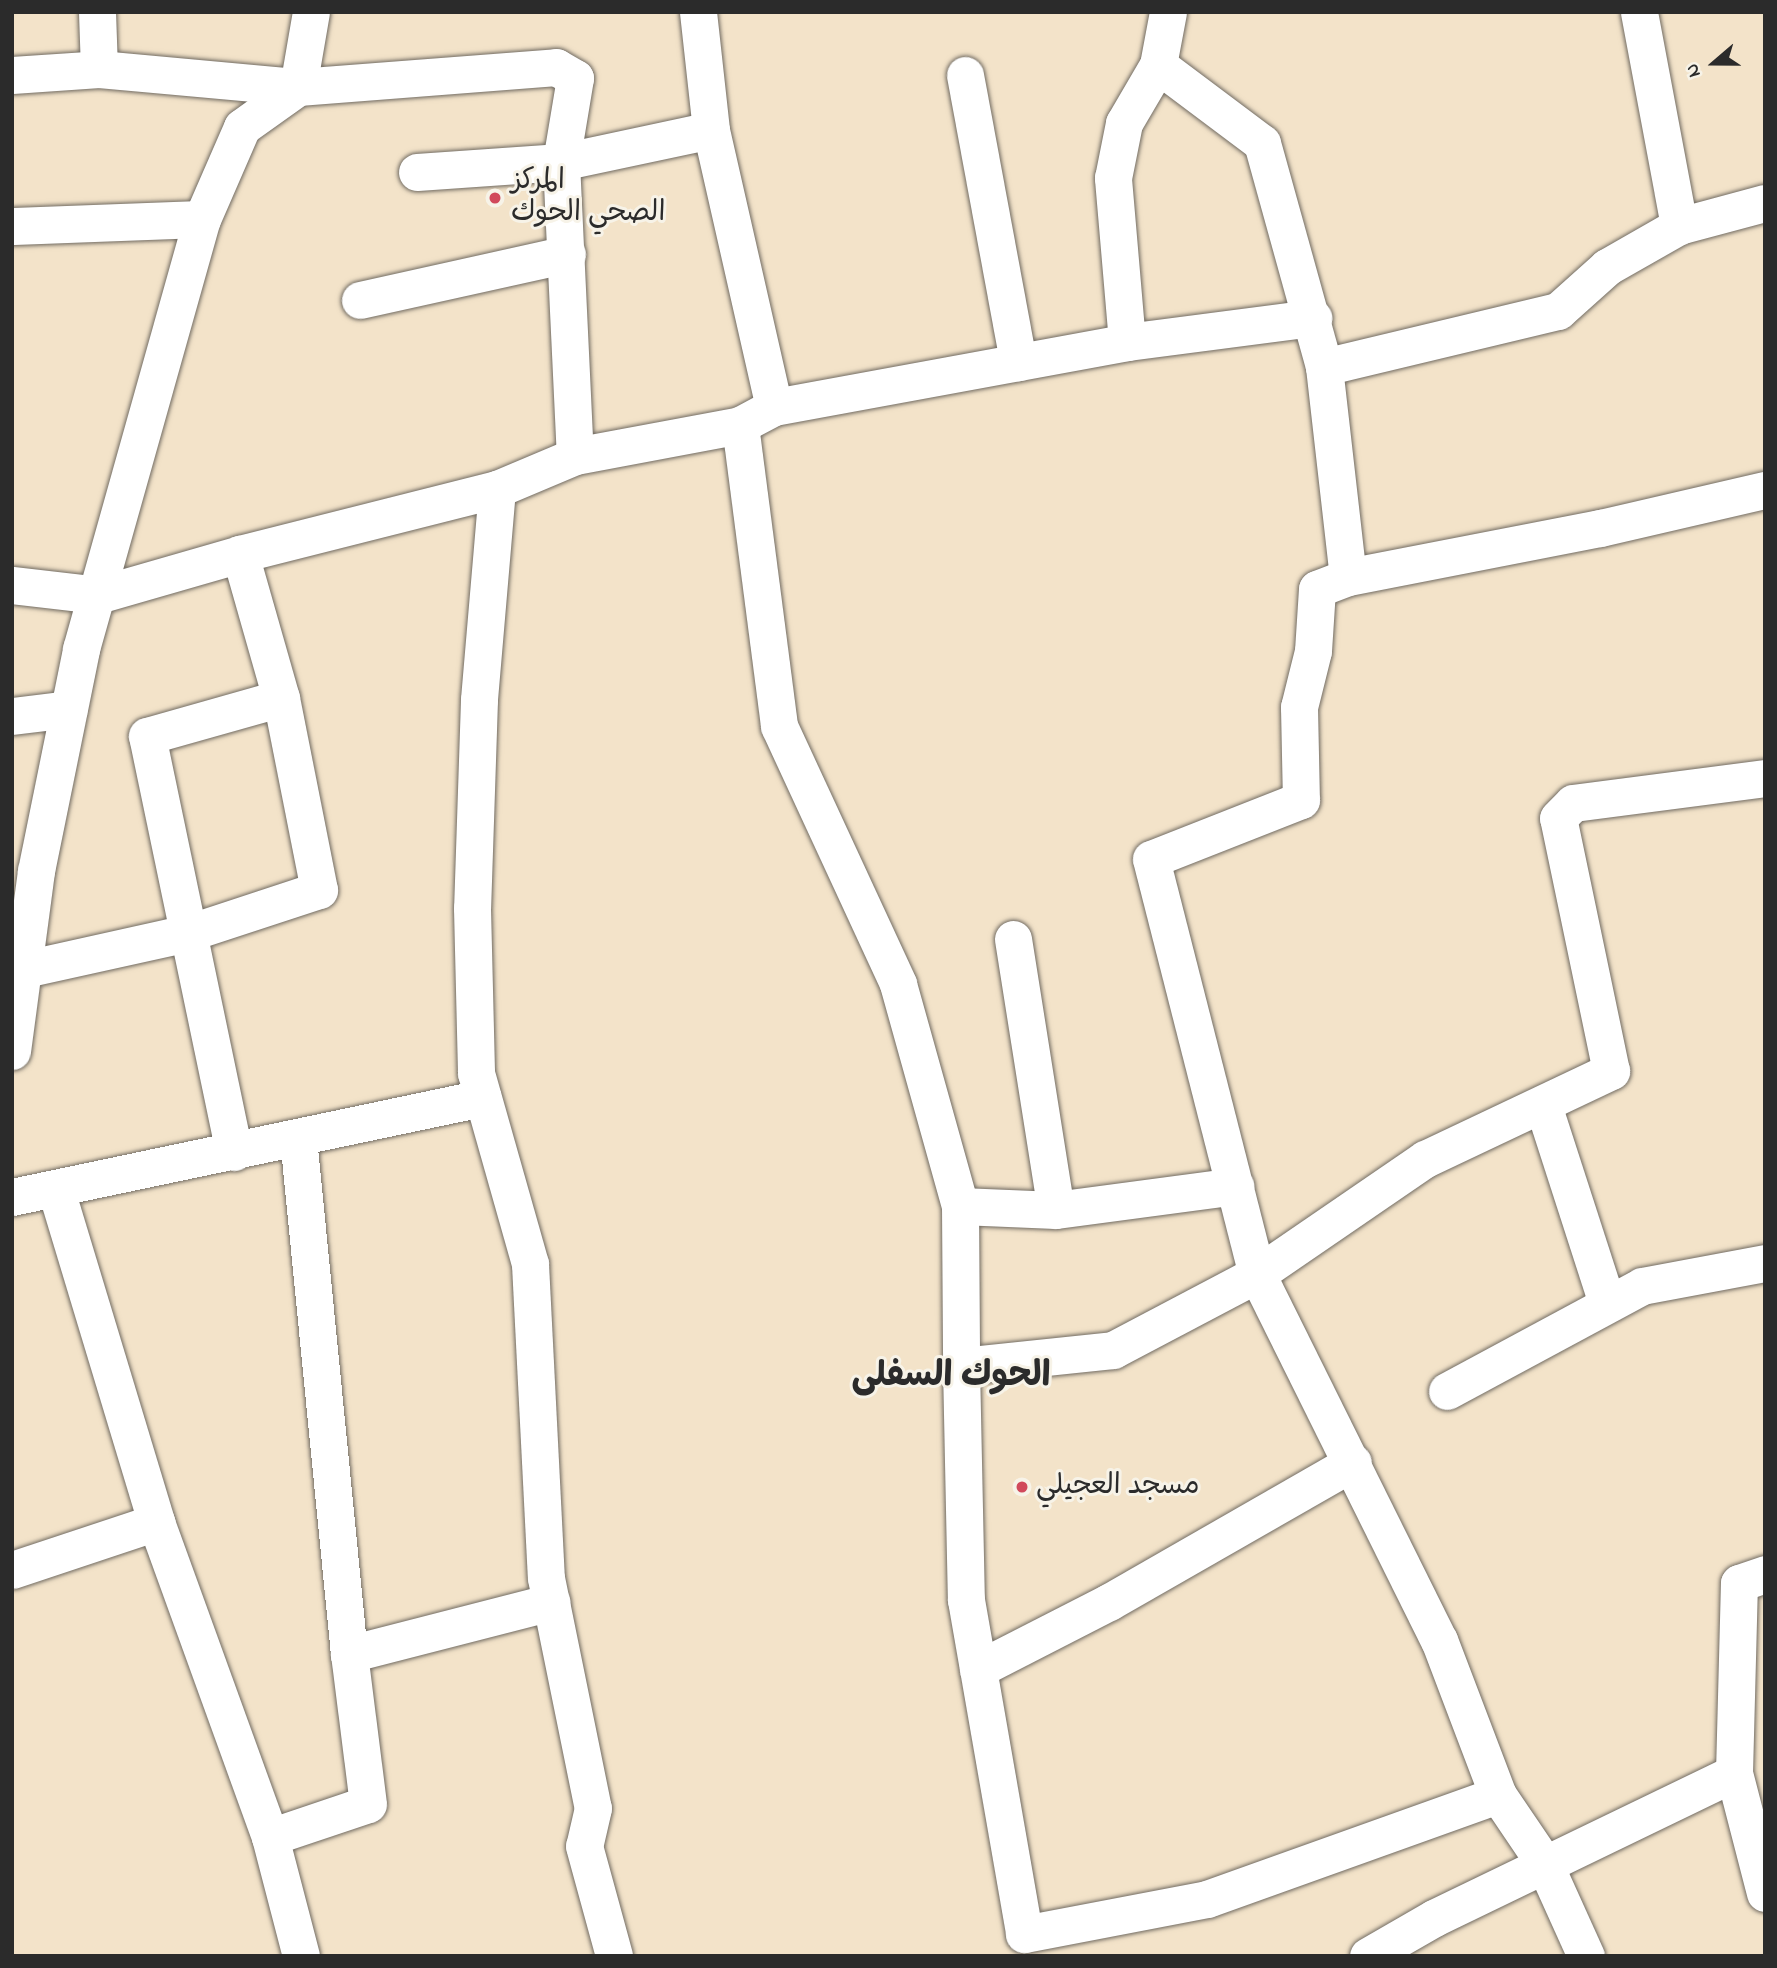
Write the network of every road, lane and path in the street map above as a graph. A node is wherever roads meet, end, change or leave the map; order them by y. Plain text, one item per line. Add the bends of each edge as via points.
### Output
1 (97, 12) edge
2 (311, 12) edge
3 (698, 12) edge
4 (1168, 12) edge
5 (1639, 12) edge
6 (1158, 65) junction
7 (99, 69) junction
8 (12, 75) edge
9 (965, 75) dead end
10 (298, 87) junction
11 (711, 130) junction
12 (561, 162) junction
13 (417, 172) dead end
14 (1765, 203) edge
15 (202, 219) junction
16 (12, 226) edge
17 (1679, 226) junction
18 (567, 254) junction
19 (360, 300) dead end
20 (1313, 318) junction
21 (1127, 342) junction
22 (1018, 362) junction
23 (1324, 367) junction
24 (774, 407) junction
25 (740, 425) junction
26 (575, 456) junction
27 (497, 489) junction
28 (1765, 490) edge
29 (240, 554) junction
30 (1348, 577) junction
31 (12, 585) edge
32 (98, 595) junction
33 (281, 698) junction
34 (69, 709) junction
35 (12, 716) edge
36 (1765, 778) edge
37 (188, 933) junction
38 (1013, 939) dead end
39 (25, 969) junction
40 (12, 1051) edge
41 (483, 1098) junction
42 (1543, 1105) junction
43 (298, 1138) junction
44 (234, 1152) junction
45 (1235, 1186) junction
46 (56, 1190) junction
47 (12, 1197) edge
48 (960, 1206) junction
49 (1056, 1210) junction
50 (1765, 1263) edge
51 (1257, 1274) junction
52 (1607, 1303) junction
53 (961, 1366) junction
54 (1447, 1391) dead end
55 (1353, 1462) junction
56 (156, 1522) junction
57 (12, 1570) edge
58 (1765, 1574) edge
59 (551, 1602) junction
60 (349, 1654) junction
61 (978, 1669) junction
62 (1750, 1715) edge
63 (1734, 1773) junction
64 (1498, 1795) junction
65 (270, 1837) junction
66 (1759, 1849) edge
67 (1544, 1863) junction
68 (1765, 1893) edge
69 (301, 1956) edge
70 (614, 1956) edge
71 (1368, 1956) edge
72 (1586, 1956) edge

1 - 7 street
2 - 10 street
3 - 11 street
4 - 6 street
5 - 17 street
6 - 20 street via 1262,143
6 - 21 street via 1124,123 1112,178
7 - 8 street
7 - 10 street
9 - 22 street
10 - 12 street via 556,67 575,78
10 - 15 street via 242,127
11 - 12 street
11 - 24 street
12 - 13 street
12 - 18 street
14 - 17 street
15 - 16 street
15 - 32 street
17 - 23 street via 1607,267 1558,311
18 - 19 street
18 - 26 street
20 - 21 street
20 - 23 street
21 - 22 street
22 - 24 street
23 - 30 street
24 - 25 street
25 - 26 street
25 - 48 street via 779,726 898,984
26 - 27 street
27 - 29 street
27 - 41 street via 479,699 472,908 476,1073
28 - 30 street via 1600,528
29 - 32 street
29 - 33 street
30 - 45 street via 1317,589 1313,651 1299,707 1301,800 1151,859
31 - 32 street
32 - 34 street
33 - 37 street via 319,890
33 - 37 street via 147,736
34 - 35 street
34 - 39 street via 36,871
36 - 42 street via 1573,803 1558,818 1611,1071
37 - 39 street
37 - 44 street
38 - 49 street
39 - 40 street
41 - 43 street
41 - 59 street via 530,1264 546,1578
42 - 51 street via 1425,1159
42 - 52 street
43 - 44 street
43 - 60 street
44 - 46 street
45 - 49 street
45 - 51 street
46 - 47 street
46 - 56 street
48 - 49 street
48 - 53 street
50 - 52 street via 1642,1286
51 - 53 street via 1113,1350
51 - 55 street
52 - 54 street
53 - 61 street via 966,1600
55 - 61 street via 1109,1602
55 - 64 street via 1439,1640
56 - 57 street
56 - 65 street
58 - 62 street via 1739,1583
59 - 60 street
59 - 70 street via 593,1808 584,1846
60 - 65 street via 369,1804
61 - 64 street via 1024,1934 1207,1899
62 - 63 street
63 - 66 street
63 - 67 street
64 - 67 street
65 - 69 street
66 - 68 street
67 - 71 street
67 - 72 street

